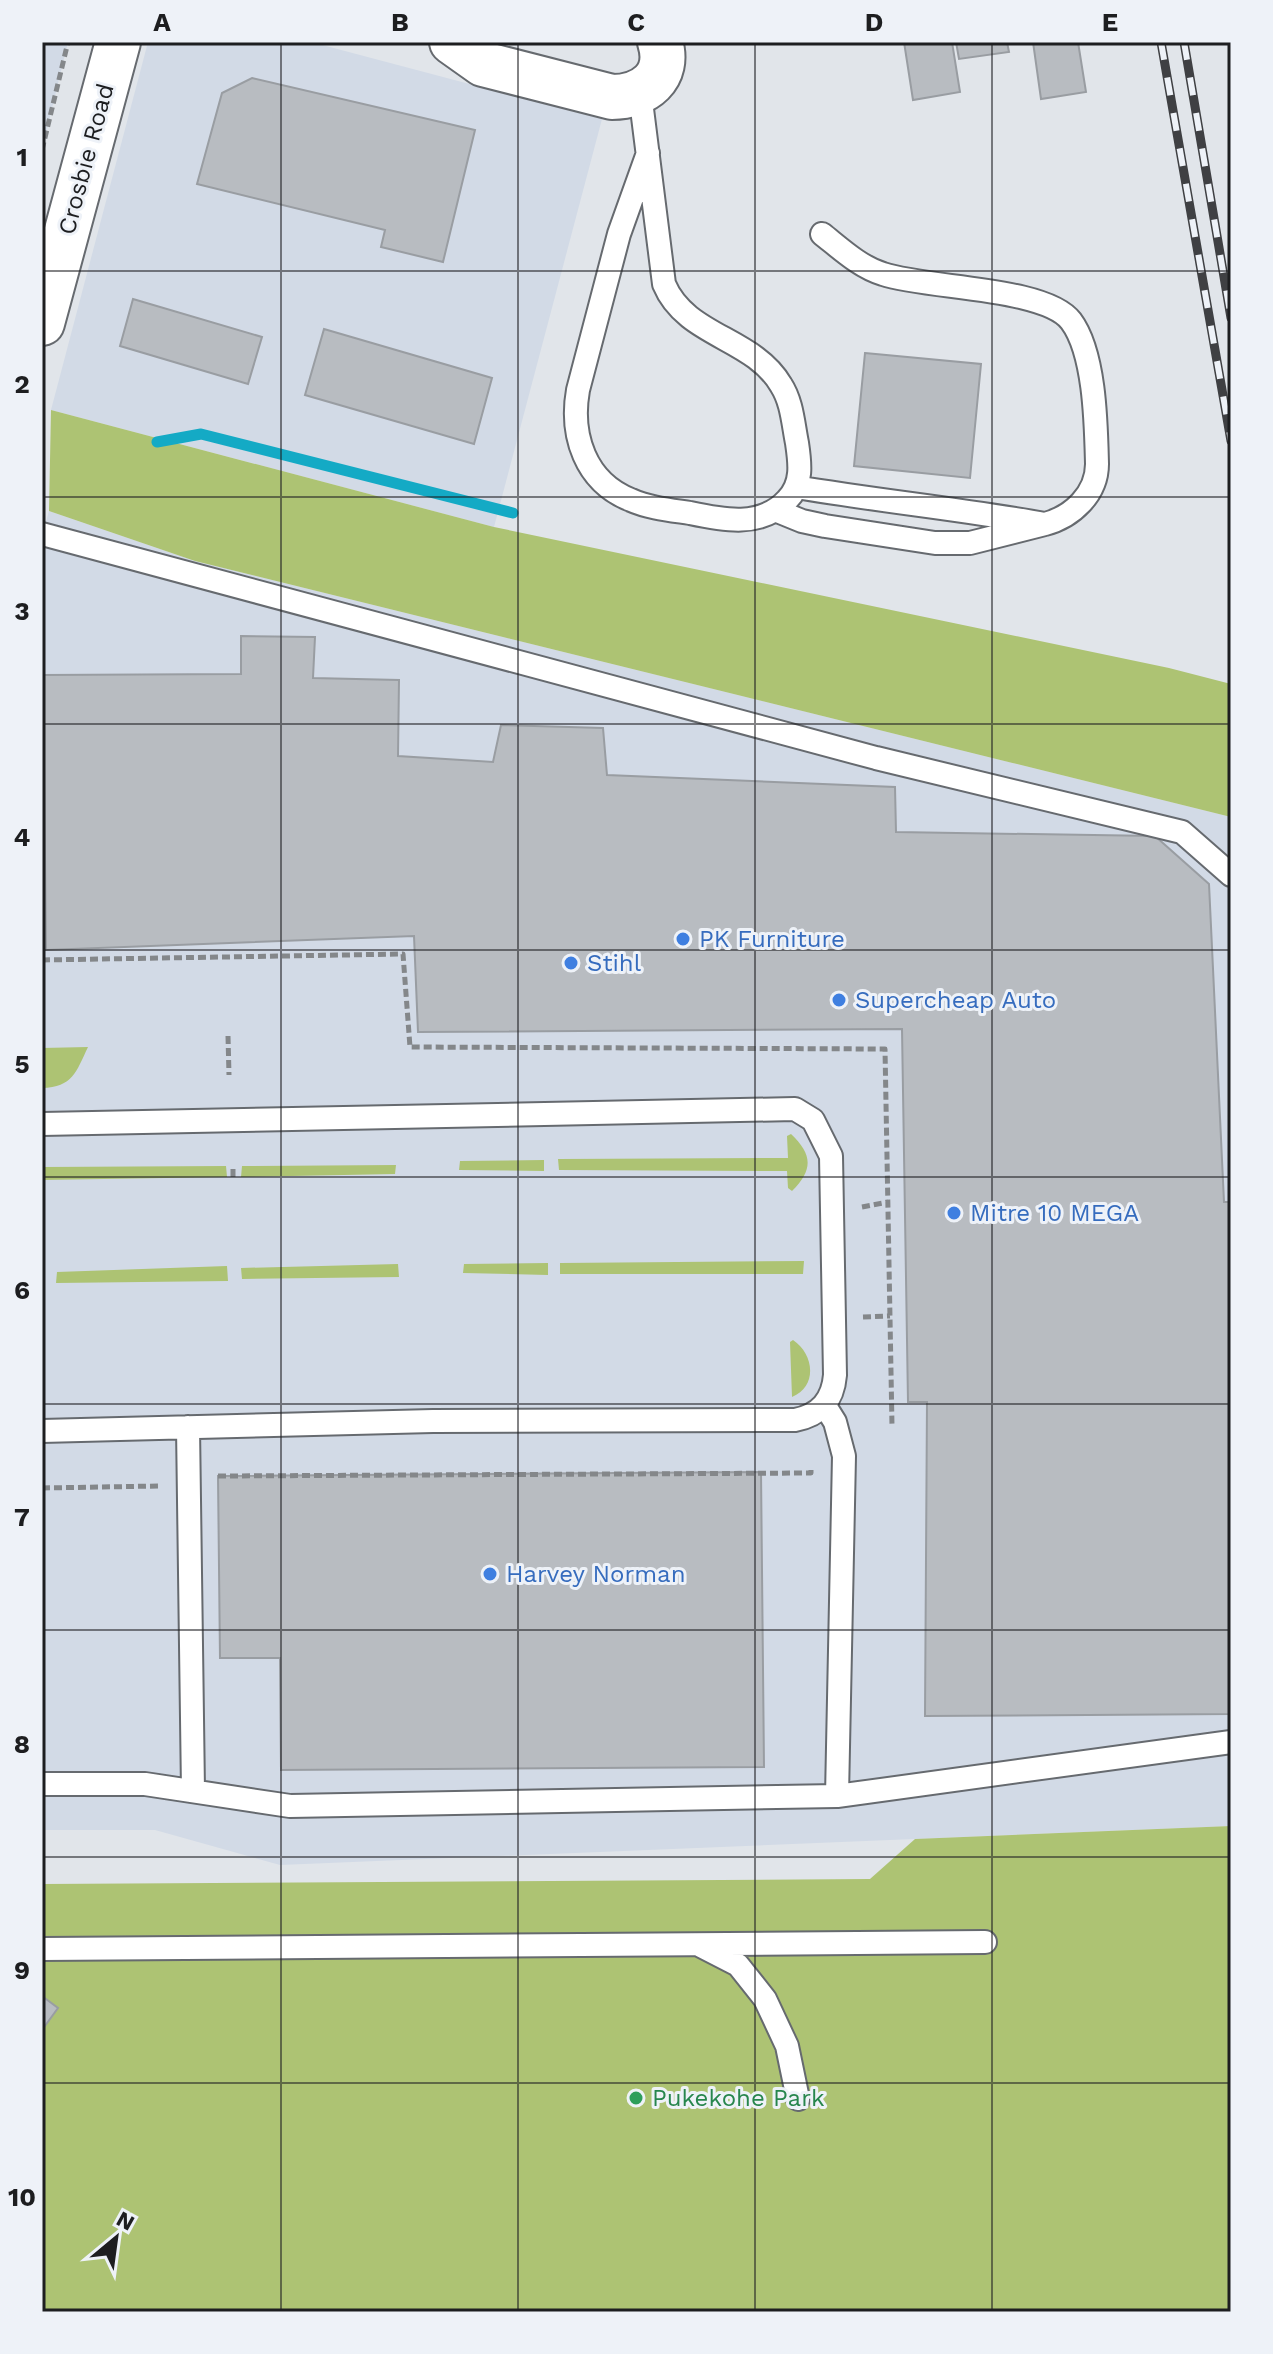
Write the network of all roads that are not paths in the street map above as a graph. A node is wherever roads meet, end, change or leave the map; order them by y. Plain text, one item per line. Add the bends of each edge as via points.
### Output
1 (118, 42) edge
2 (452, 42) edge
3 (660, 42) edge
4 (640, 93) junction
5 (648, 153) junction
6 (822, 234) dead end
7 (42, 323) edge
8 (796, 487) junction
9 (775, 510) junction
10 (1045, 524) junction
11 (42, 534) edge
12 (1231, 875) edge
13 (42, 1124) edge
14 (825, 1406) junction
15 (188, 1427) junction
16 (42, 1431) edge
17 (1231, 1742) edge
18 (42, 1784) edge
19 (193, 1791) junction
20 (837, 1796) junction
21 (985, 1942) dead end
22 (696, 1944) junction
23 (42, 1949) edge
24 (798, 2099) dead end

1 - 7 street, Crosbie Road
2 - 4 street via 483,64 612,97
3 - 4 street via 662,65
4 - 5 lane
5 - 8 lane via 669,297 707,331 760,360 781,385 790,403 799,461
5 - 9 lane via 619,234 578,390 574,411 580,446 606,485 633,501 733,521
6 - 10 lane via 880,274 1037,300 1070,319 1088,357 1097,467 1083,500
8 - 9 lane
8 - 10 lane
9 - 10 lane via 825,526 935,543 970,543
11 - 12 lane via 876,758 1182,832
13 - 14 lane via 795,1109 813,1120 831,1156 835,1375
14 - 15 lane via 795,1420
14 - 20 lane via 844,1456
15 - 16 lane
15 - 19 lane
17 - 20 lane
18 - 19 lane via 145,1784
19 - 20 lane via 290,1806
21 - 22 lane
22 - 23 lane
22 - 24 lane via 738,1965 765,1999 787,2046

